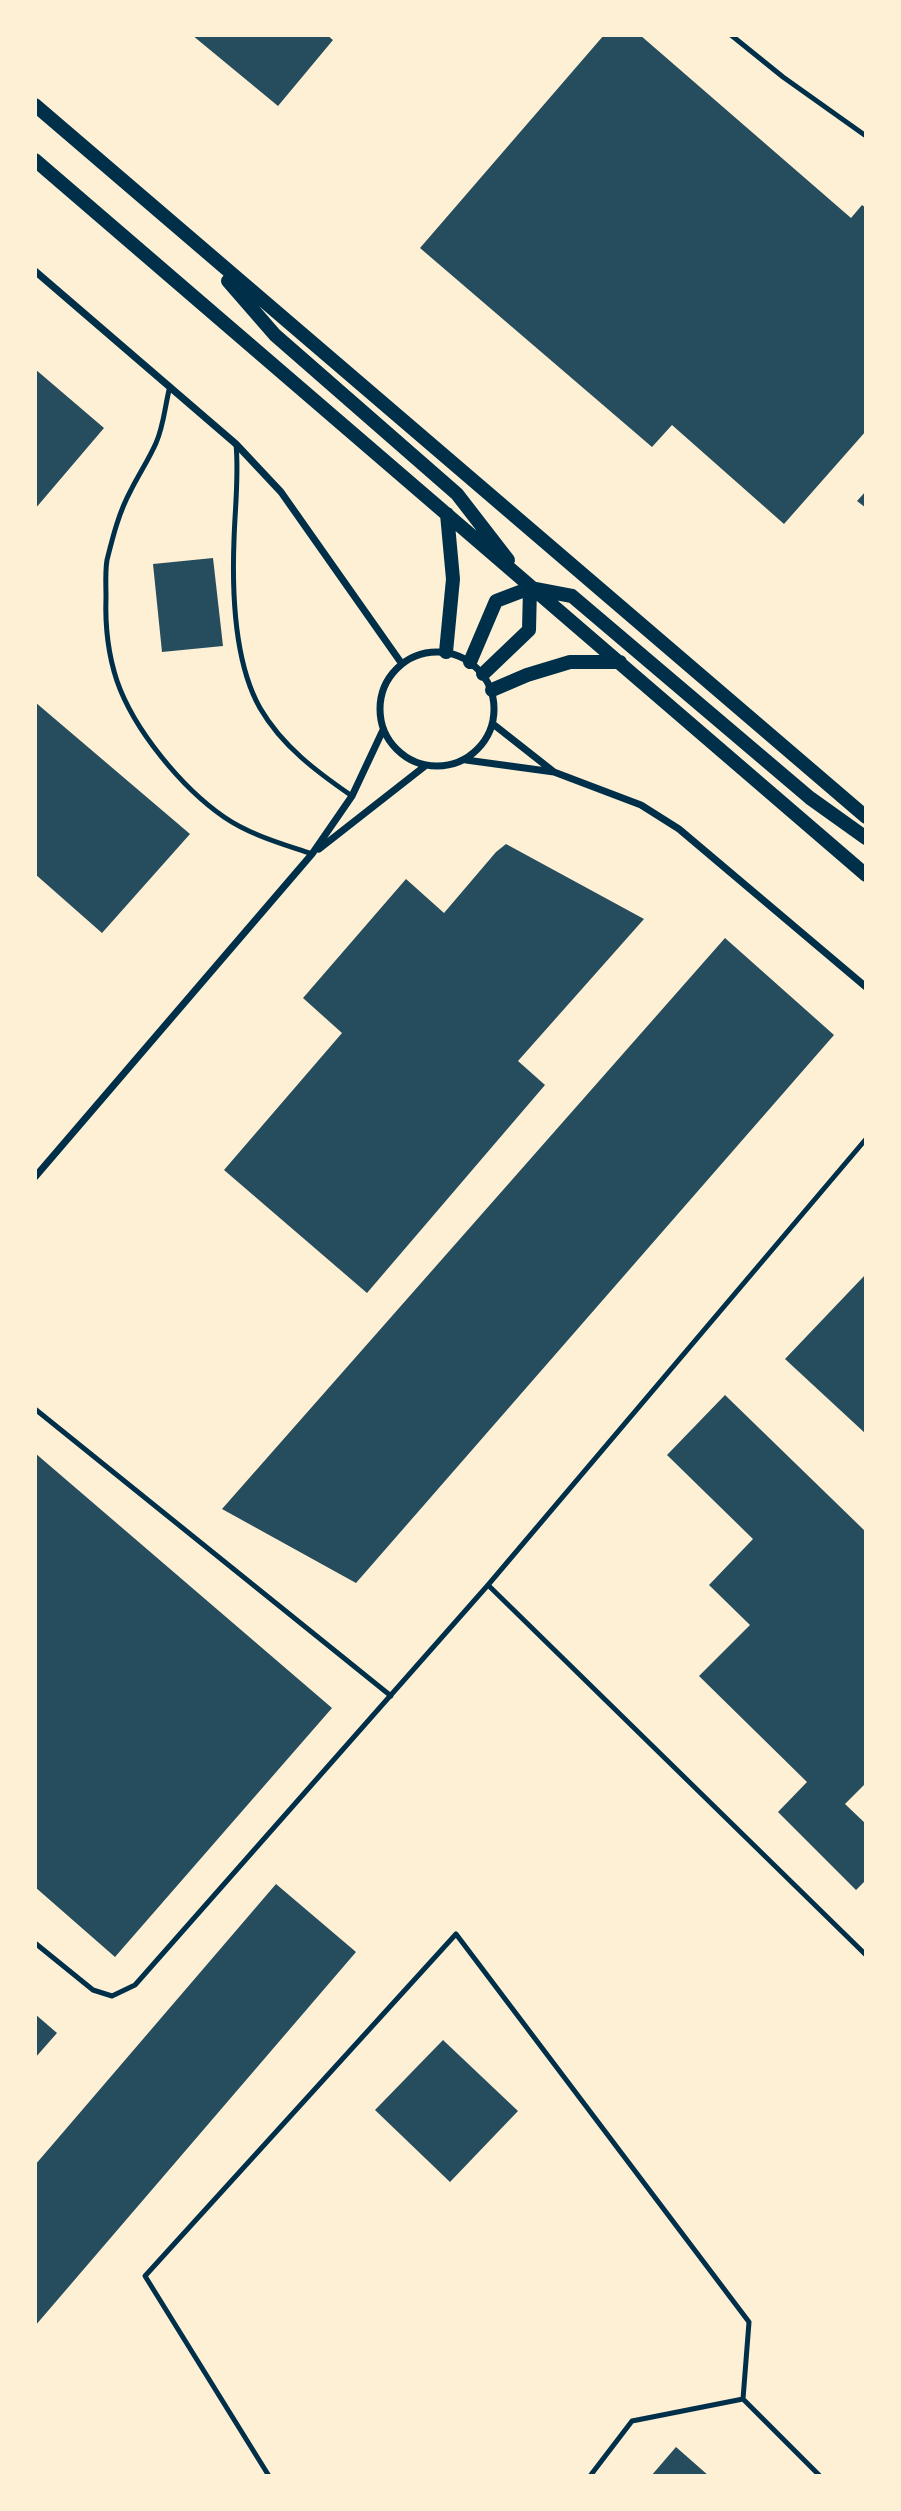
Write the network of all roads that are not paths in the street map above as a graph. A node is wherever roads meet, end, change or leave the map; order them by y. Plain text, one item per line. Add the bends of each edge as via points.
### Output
1 (731, 35) edge
2 (35, 105) edge
3 (866, 136) edge
4 (35, 160) edge
5 (198, 246) junction
6 (35, 271) edge
7 (170, 386) junction
8 (236, 444) junction
9 (447, 514) junction
10 (530, 588) junction
11 (446, 652) junction
12 (470, 662) junction
13 (620, 662) junction
14 (402, 664) junction
15 (483, 674) junction
16 (492, 690) junction
17 (493, 724) junction
18 (383, 730) junction
19 (466, 760) junction
20 (425, 766) junction
21 (554, 772) junction
22 (352, 796) junction
23 (866, 817) edge
24 (866, 838) edge
25 (313, 854) junction
26 (866, 875) edge
27 (866, 987) edge
28 (866, 1139) edge
29 (35, 1177) edge
30 (35, 1409) edge
31 (488, 1585) junction
32 (391, 1696) junction
33 (35, 1942) edge
34 (866, 1955) edge
35 (743, 2399) junction
36 (269, 2476) edge
37 (590, 2476) edge
38 (820, 2476) edge

1 - 3 lane
2 - 5 main road
4 - 9 main road
5 - 10 main road via 275,335 457,494
5 - 23 main road
6 - 7 street
7 - 8 street
7 - 25 lane via 156,443 129,492 106,564 109,653 118,683 154,745 201,800 227,819
8 - 14 street via 281,492
8 - 22 lane via 239,475 233,578 246,670 260,707 280,735 306,762
9 - 10 main road
9 - 11 main road via 453,579
10 - 12 main road via 496,601
10 - 13 main road
10 - 15 main road via 529,630
10 - 24 main road via 572,596 810,798
11 - 12 street
11 - 14 street via 415,656
12 - 15 street
13 - 16 main road via 570,662
13 - 26 main road
14 - 18 street via 382,694
15 - 16 street
16 - 17 street
17 - 19 street via 488,738
17 - 21 street
18 - 20 street via 393,746
18 - 22 street
19 - 20 street
19 - 21 street
20 - 25 street
21 - 27 street via 640,805 679,829
22 - 25 street
25 - 29 street
28 - 31 lane
30 - 32 lane
31 - 32 lane
31 - 34 lane
32 - 33 lane via 135,1985 112,1996 93,1990
35 - 36 lane via 749,2322 456,1934 145,2276
35 - 37 lane via 632,2421
35 - 38 lane

